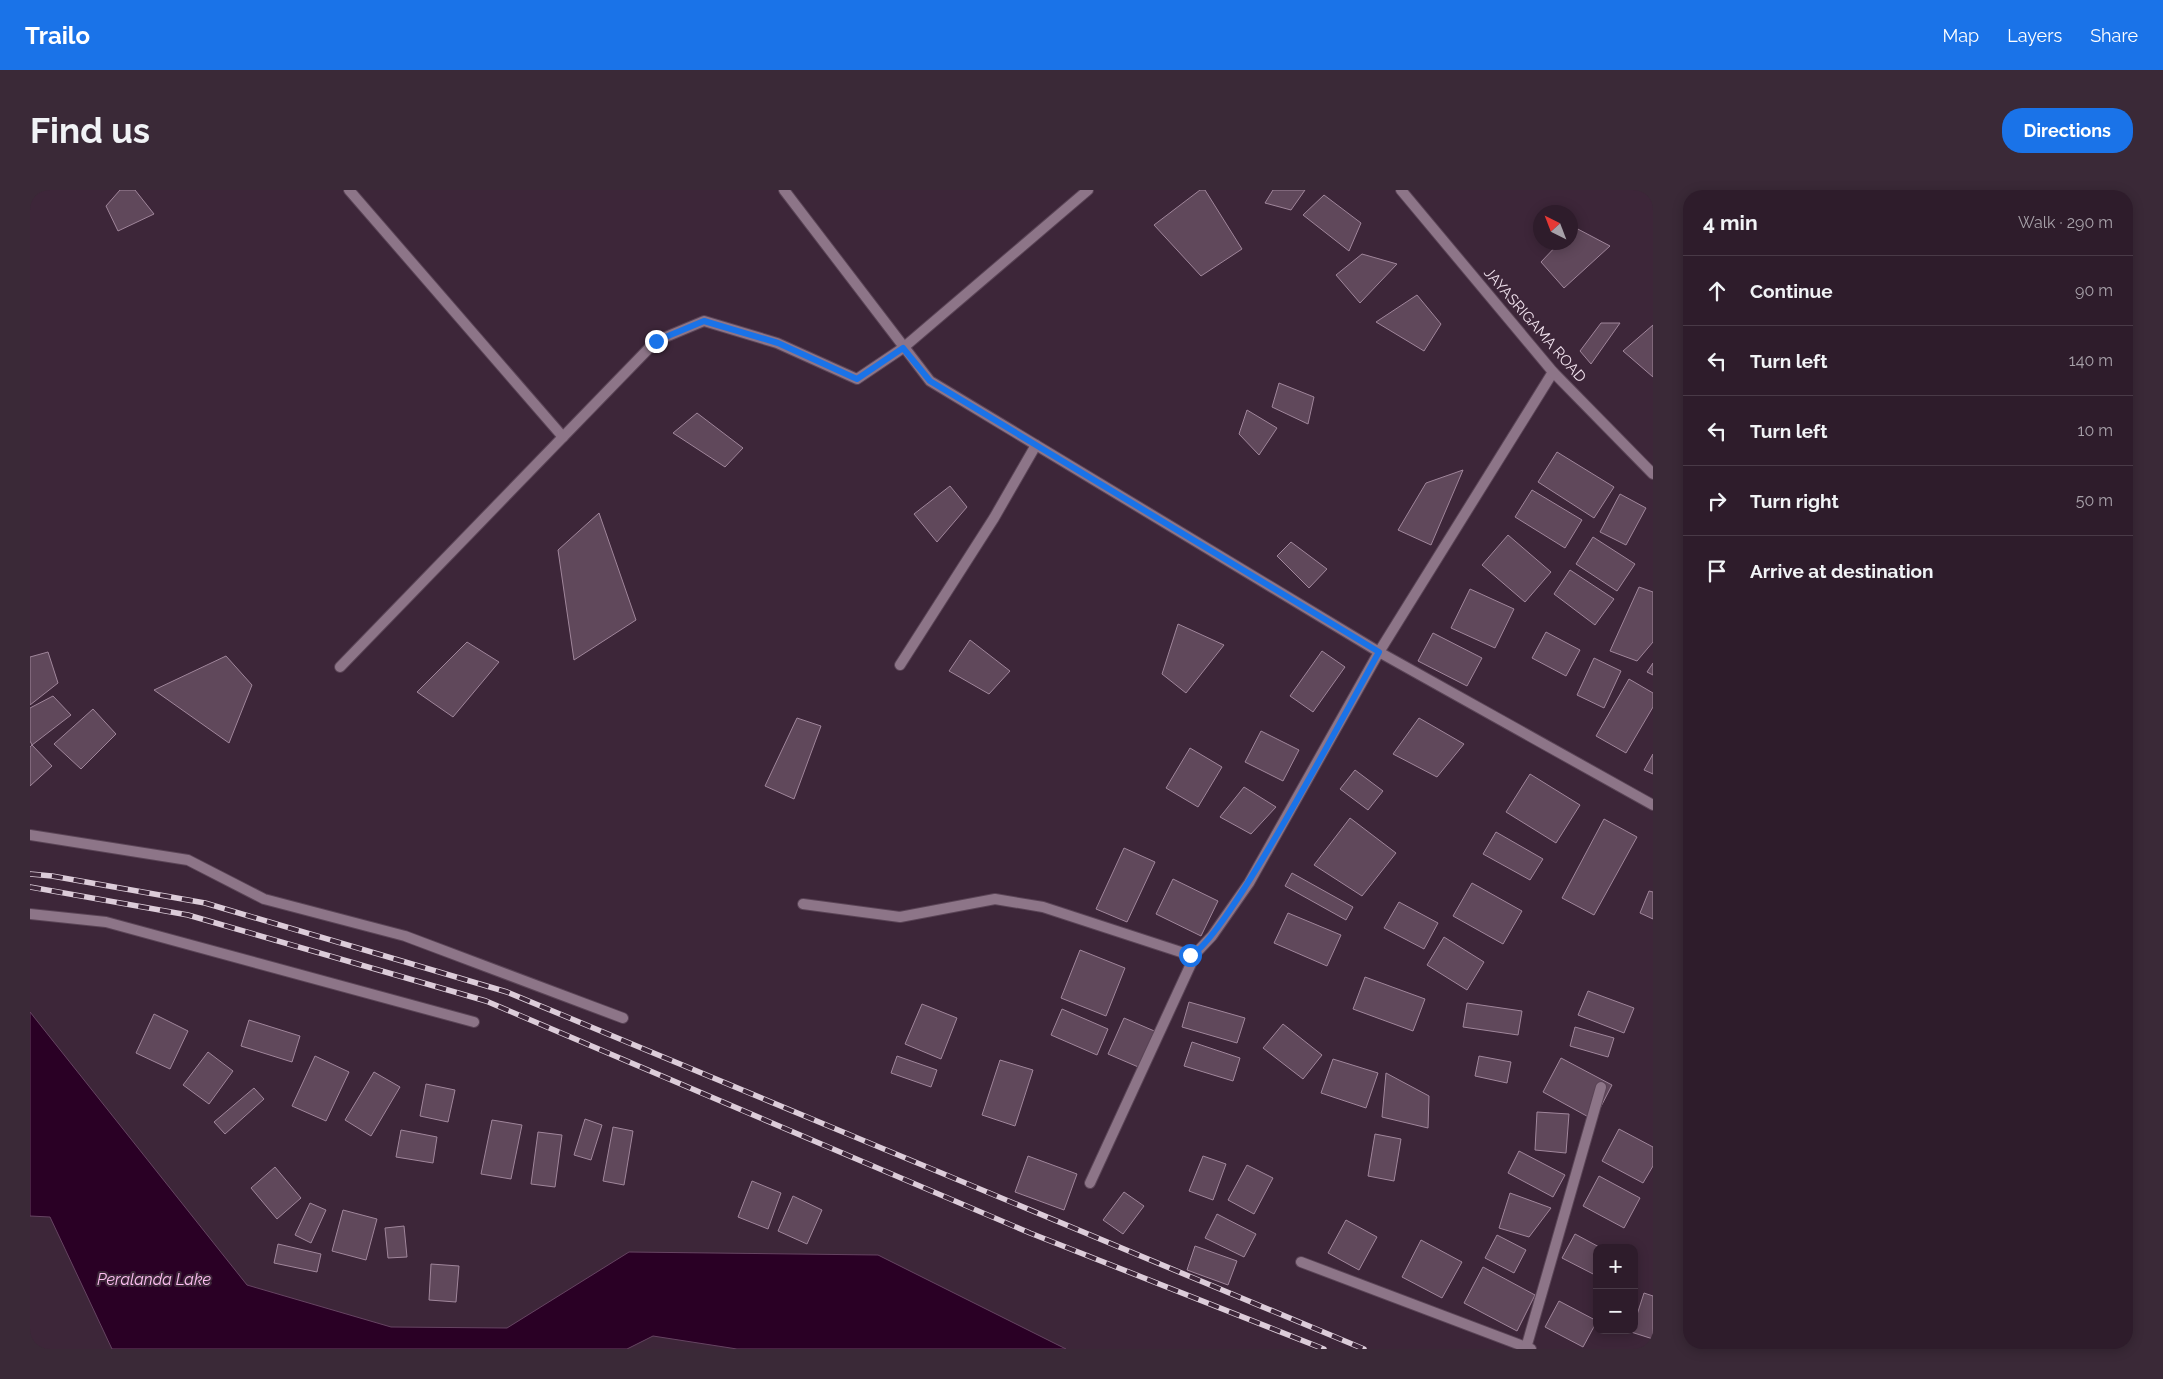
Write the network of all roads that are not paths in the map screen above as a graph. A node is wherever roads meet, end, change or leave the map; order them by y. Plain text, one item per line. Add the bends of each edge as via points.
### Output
1 (349, 190) edge
2 (784, 190) edge
3 (1088, 190) edge
4 (1401, 190) edge
5 (903, 348) junction
6 (1553, 372) junction
7 (563, 437) junction
8 (1036, 445) junction
9 (1652, 471) edge
10 (1379, 652) junction
11 (900, 665) dead end
12 (340, 666) dead end
13 (1653, 805) edge
14 (30, 835) edge
15 (803, 904) dead end
16 (30, 914) edge
17 (1196, 953) junction
18 (623, 1018) dead end
19 (474, 1022) dead end
20 (1601, 1087) dead end
21 (1090, 1183) dead end
22 (1301, 1262) dead end
23 (1528, 1348) edge

1 - 7 street
2 - 5 street
3 - 5 street
4 - 6 street, JAYASRIGAMA ROAD
5 - 7 street via 857,379 778,343 704,321 656,341
5 - 8 street via 930,381
6 - 9 street, JAYASRIGAMA ROAD
6 - 10 street
7 - 12 street
8 - 10 street
8 - 11 street via 994,518
10 - 13 street
10 - 17 street via 1249,883
14 - 18 street via 188,860 264,899 406,936
15 - 17 street via 900,917 996,899 1043,907 1190,955
16 - 19 street via 106,922
17 - 21 street
20 - 23 street
22 - 23 street

